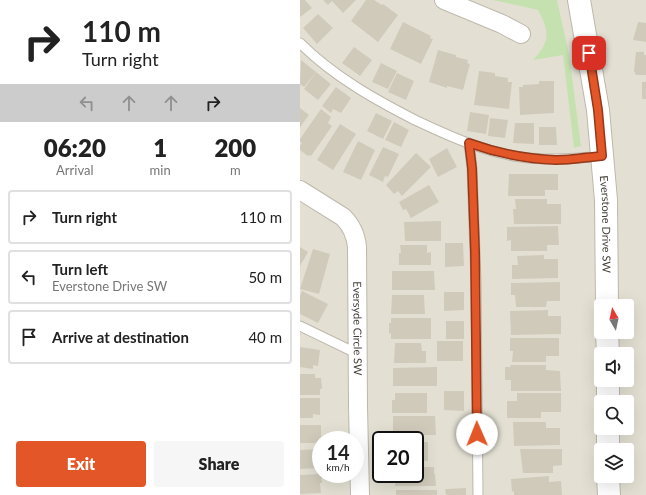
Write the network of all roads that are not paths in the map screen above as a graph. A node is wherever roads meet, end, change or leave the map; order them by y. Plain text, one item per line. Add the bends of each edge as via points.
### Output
1 (444, 0) edge
2 (579, 0) edge
3 (521, 34) dead end
4 (300, 43) edge
5 (469, 143) junction
6 (602, 156) junction
7 (300, 190) edge
8 (607, 299) edge
9 (300, 326) edge
10 (358, 354) junction
11 (608, 483) edge
12 (360, 495) edge
13 (478, 495) edge
14 (609, 495) edge

1 - 3 street
2 - 6 street, Everstone Drive SW via 598,110
4 - 5 lane via 366,94 434,129
5 - 6 lane via 521,158 557,160
5 - 13 lane via 475,274
6 - 8 street, Everstone Drive SW via 606,200
7 - 10 street, Eversyde Circle SW via 349,222 356,237
9 - 10 lane
10 - 12 street, Eversyde Circle SW
11 - 14 street

